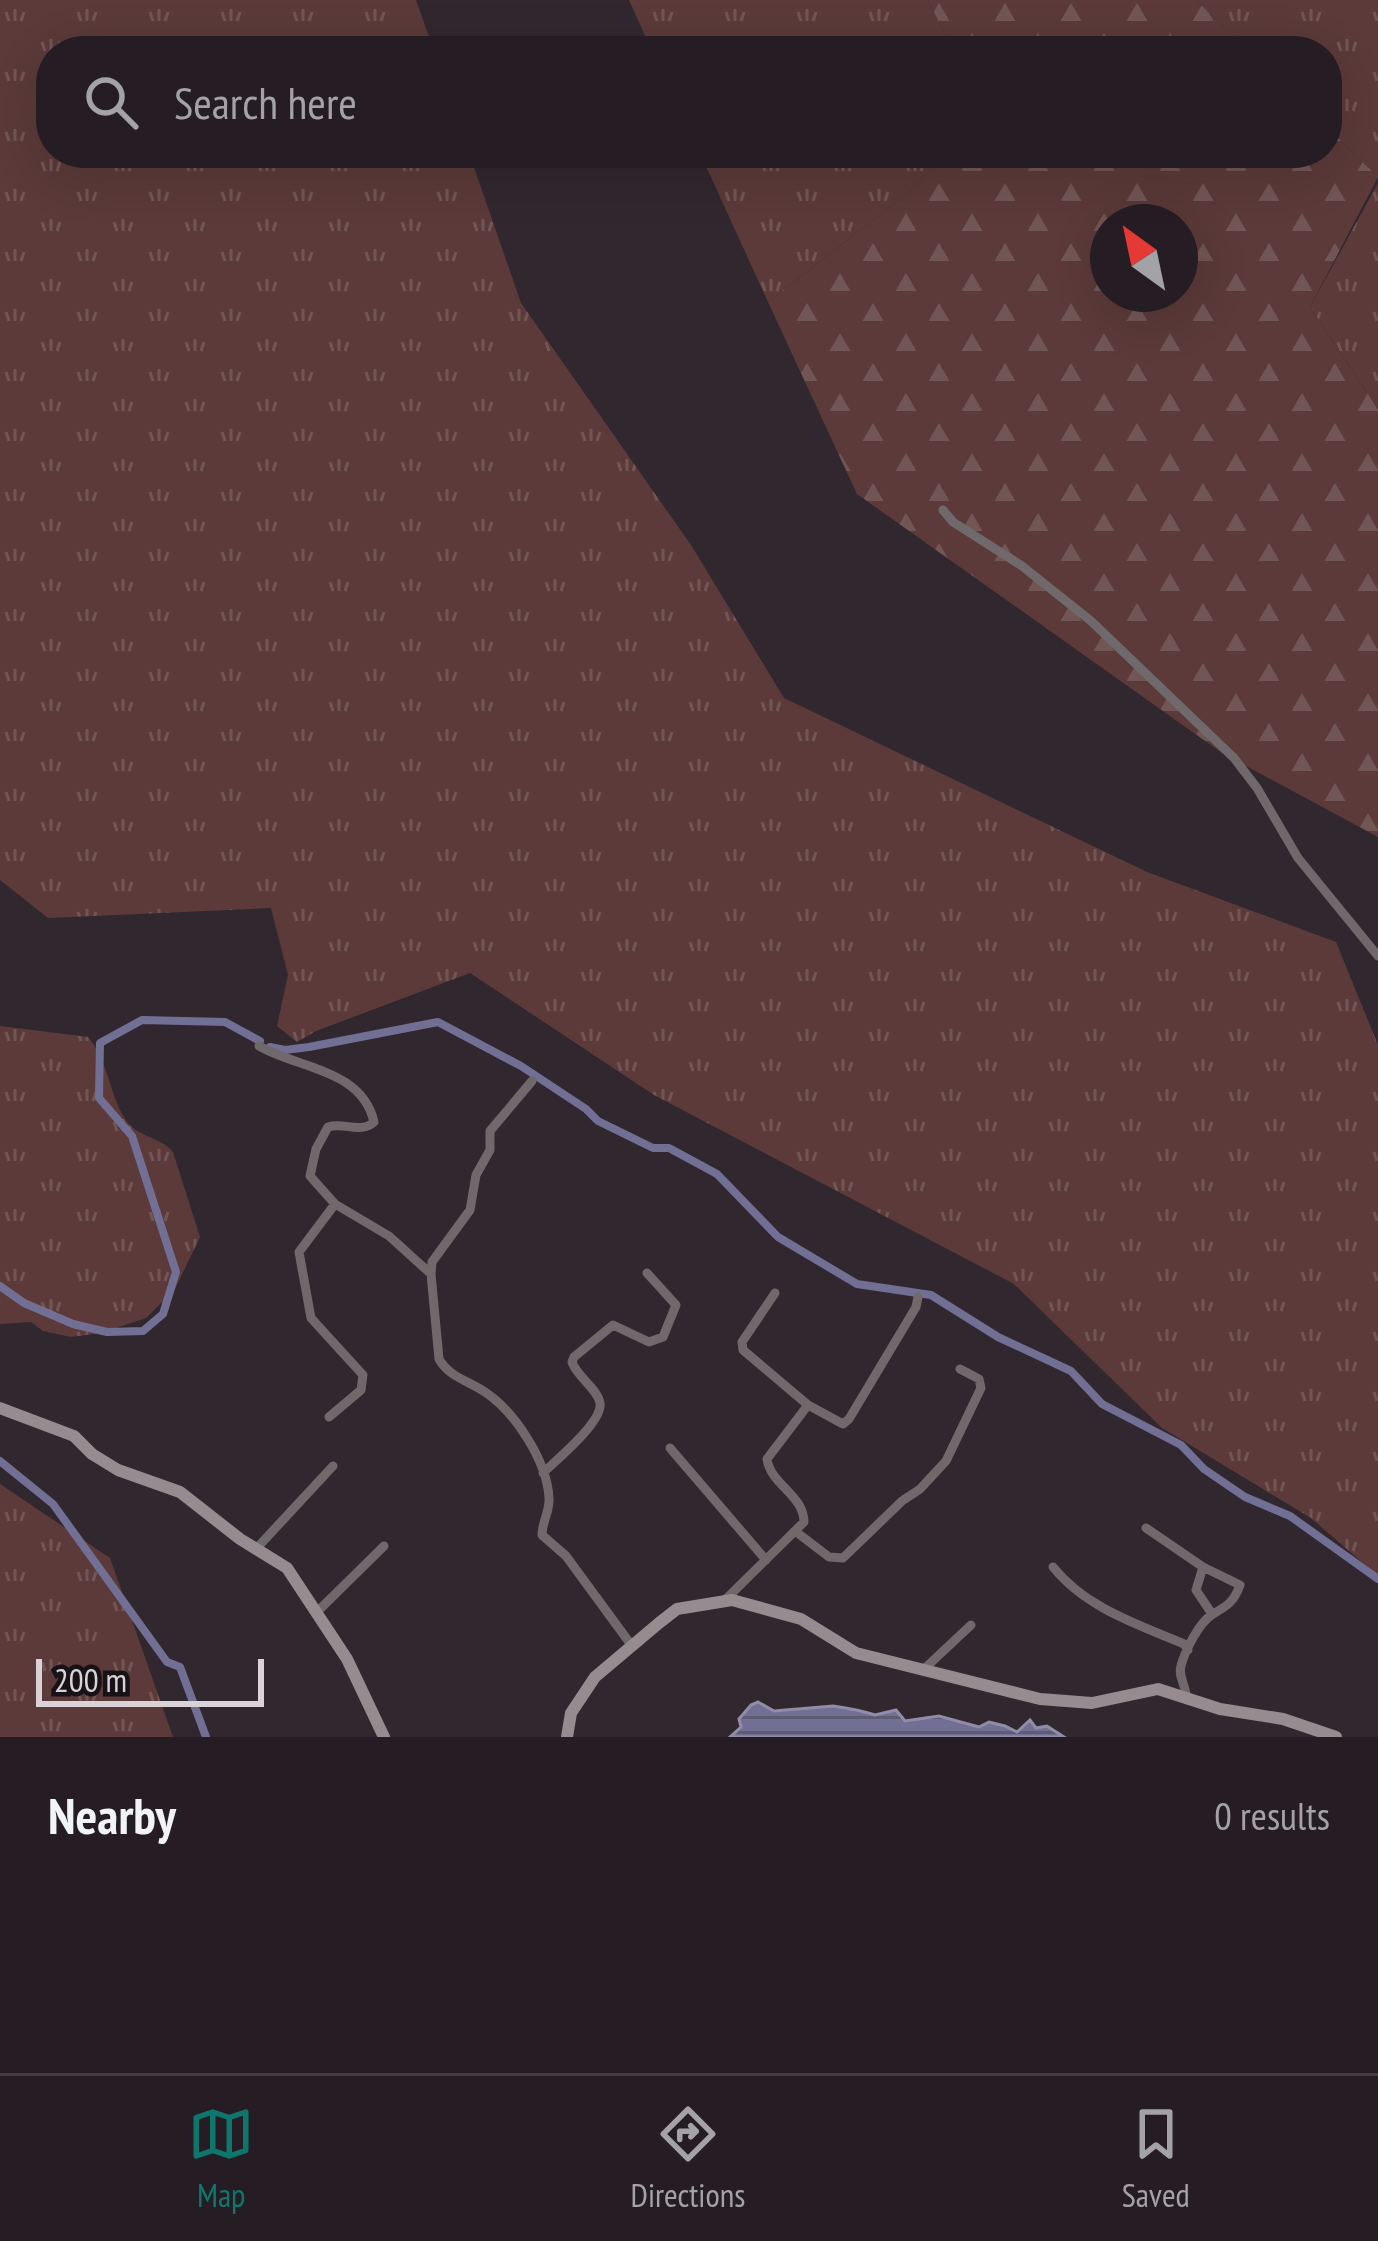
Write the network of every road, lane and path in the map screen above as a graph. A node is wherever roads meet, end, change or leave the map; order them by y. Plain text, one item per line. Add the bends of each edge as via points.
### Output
1 (943, 510) dead end
2 (1378, 956) edge
3 (259, 1046) dead end
4 (532, 1081) dead end
5 (335, 1204) junction
6 (647, 1273) dead end
7 (431, 1274) junction
8 (775, 1293) dead end
9 (918, 1297) dead end
10 (959, 1369) dead end
11 (808, 1405) junction
12 (0, 1408) edge
13 (329, 1418) dead end
14 (670, 1448) dead end
15 (333, 1466) dead end
16 (543, 1473) junction
17 (1146, 1528) dead end
18 (796, 1531) junction
19 (384, 1546) dead end
20 (256, 1549) junction
21 (766, 1560) junction
22 (1053, 1568) dead end
23 (1203, 1568) junction
24 (724, 1601) junction
25 (318, 1611) junction
26 (1212, 1614) junction
27 (971, 1624) dead end
28 (632, 1646) junction
29 (1188, 1650) junction
30 (923, 1670) junction
31 (1186, 1695) junction
32 (383, 1737) edge
33 (567, 1737) edge
34 (1336, 1737) edge

1 - 2 street via 1090,621 1234,758 1298,858
3 - 5 street via 362,1092 374,1122 328,1127 316,1149 310,1176
4 - 7 street via 490,1131 470,1210
5 - 7 street
5 - 13 street via 299,1252 311,1318 363,1375 361,1390
6 - 16 street via 676,1305 663,1337 649,1342 613,1325 574,1357 600,1409
7 - 16 street via 444,1368 499,1404
8 - 11 street via 743,1350
9 - 11 street via 849,1419 832,1421
10 - 18 street via 981,1388 951,1452 920,1490 843,1558 829,1557
11 - 18 street via 766,1464 804,1509
12 - 20 street via 180,1492
14 - 21 street
15 - 20 street
16 - 28 street via 549,1496 542,1535
17 - 23 street
18 - 21 street
19 - 25 street
20 - 25 street via 287,1568
21 - 24 street
22 - 29 street via 1093,1603
23 - 26 street via 1196,1589
23 - 26 street via 1240,1586
24 - 28 street via 677,1609
24 - 30 street via 801,1619 856,1653
25 - 32 street
26 - 29 street
27 - 30 street
28 - 33 street via 582,1694
29 - 31 street via 1179,1673
30 - 31 street via 1067,1703 1158,1689
31 - 34 street

